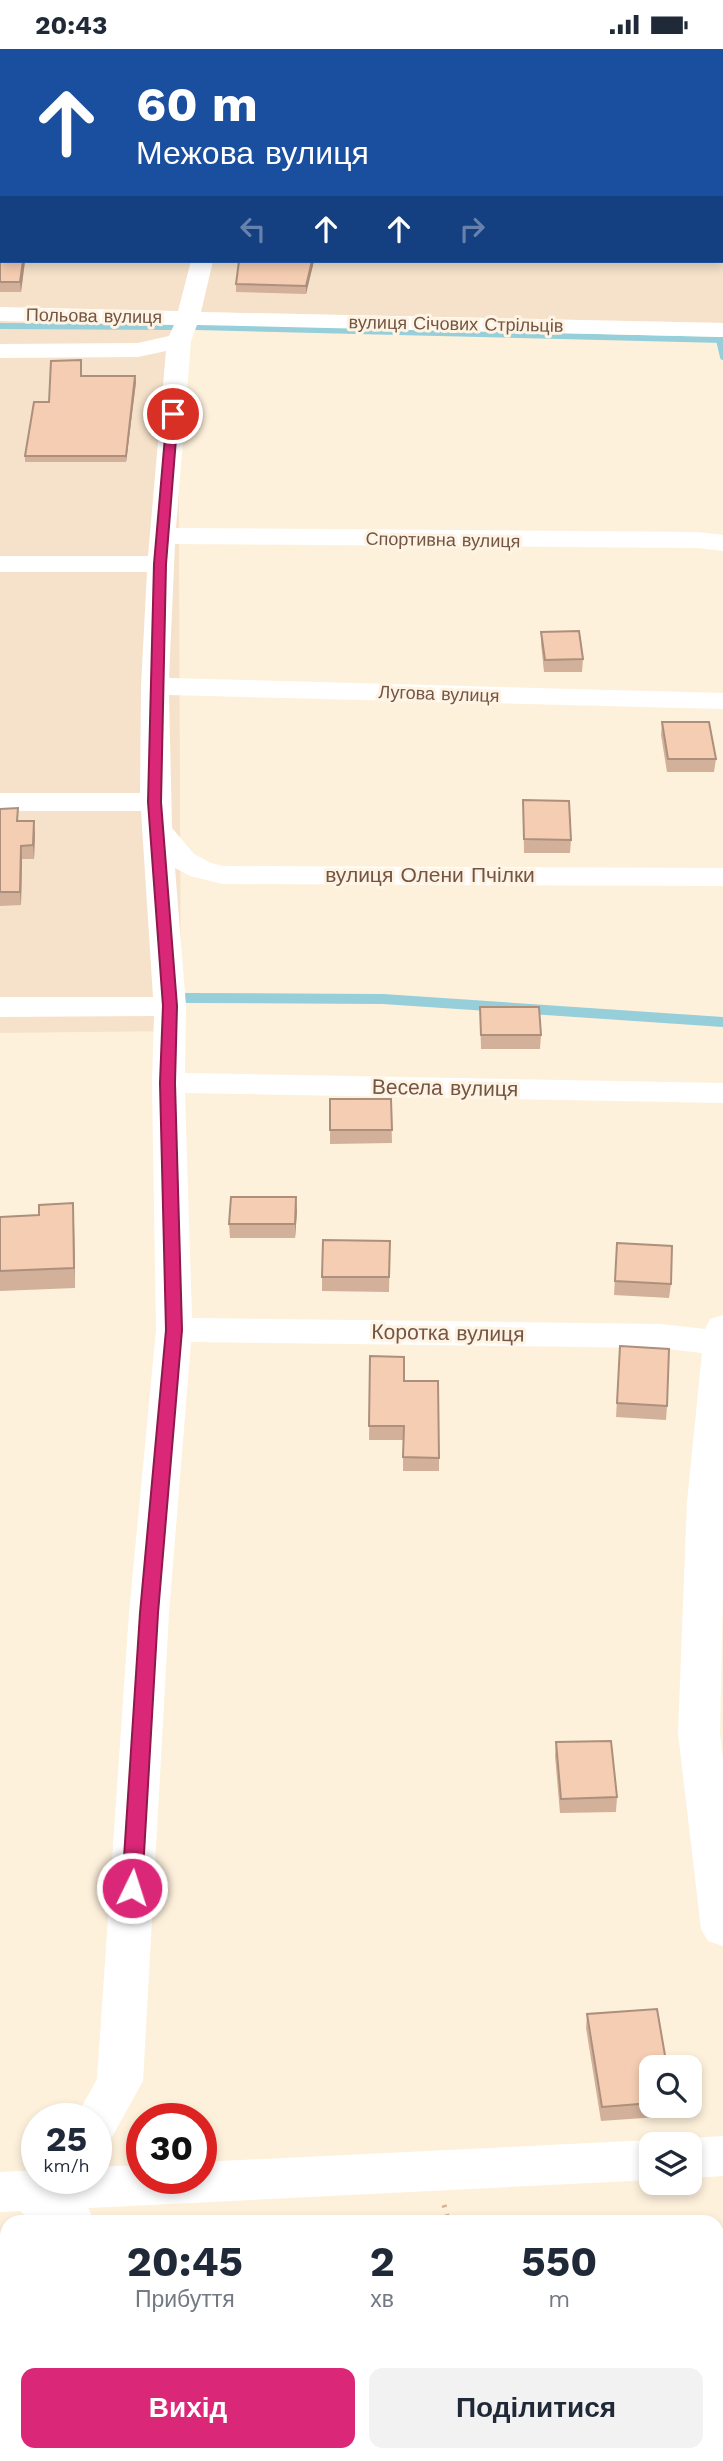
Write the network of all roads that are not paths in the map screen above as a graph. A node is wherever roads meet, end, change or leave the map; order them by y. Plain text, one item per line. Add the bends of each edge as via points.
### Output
1 (201, 263) edge
2 (0, 314) edge
3 (184, 329) junction
4 (723, 330) edge
5 (0, 351) edge
6 (723, 543) edge
7 (161, 550) junction
8 (0, 564) edge
9 (155, 686) junction
10 (723, 701) edge
11 (0, 802) edge
12 (155, 815) junction
13 (723, 877) edge
14 (170, 1006) junction
15 (0, 1007) edge
16 (168, 1083) junction
17 (723, 1093) edge
18 (174, 1330) junction
19 (722, 1335) edge
20 (712, 1617) edge
21 (723, 1929) edge
22 (107, 2103) edge
23 (723, 2156) edge
24 (702, 2157) edge
25 (639, 2161) edge
26 (112, 2183) edge
27 (33, 2194) edge
28 (61, 2215) edge

1 - 3 street
2 - 3 street, Польова вулиця
3 - 4 street, вулиця Січових Стрільців
3 - 5 street via 138,350
3 - 7 street
6 - 7 street, Спортивна вулиця
7 - 8 street, Спортивна вулиця
7 - 9 street
9 - 10 street, Лугова вулиця
9 - 12 street
11 - 12 street
12 - 13 street, вулиця Олени Пчілки via 173,851 192,868 223,875
12 - 14 street
14 - 15 street
14 - 16 street
16 - 17 street, Весела вулиця
16 - 18 street
18 - 19 street, Коротка вулиця
18 - 22 street via 149,1613 120,2081
19 - 20 street via 706,1502
20 - 21 street via 699,1733
23 - 24 street
25 - 26 street
27 - 28 street

